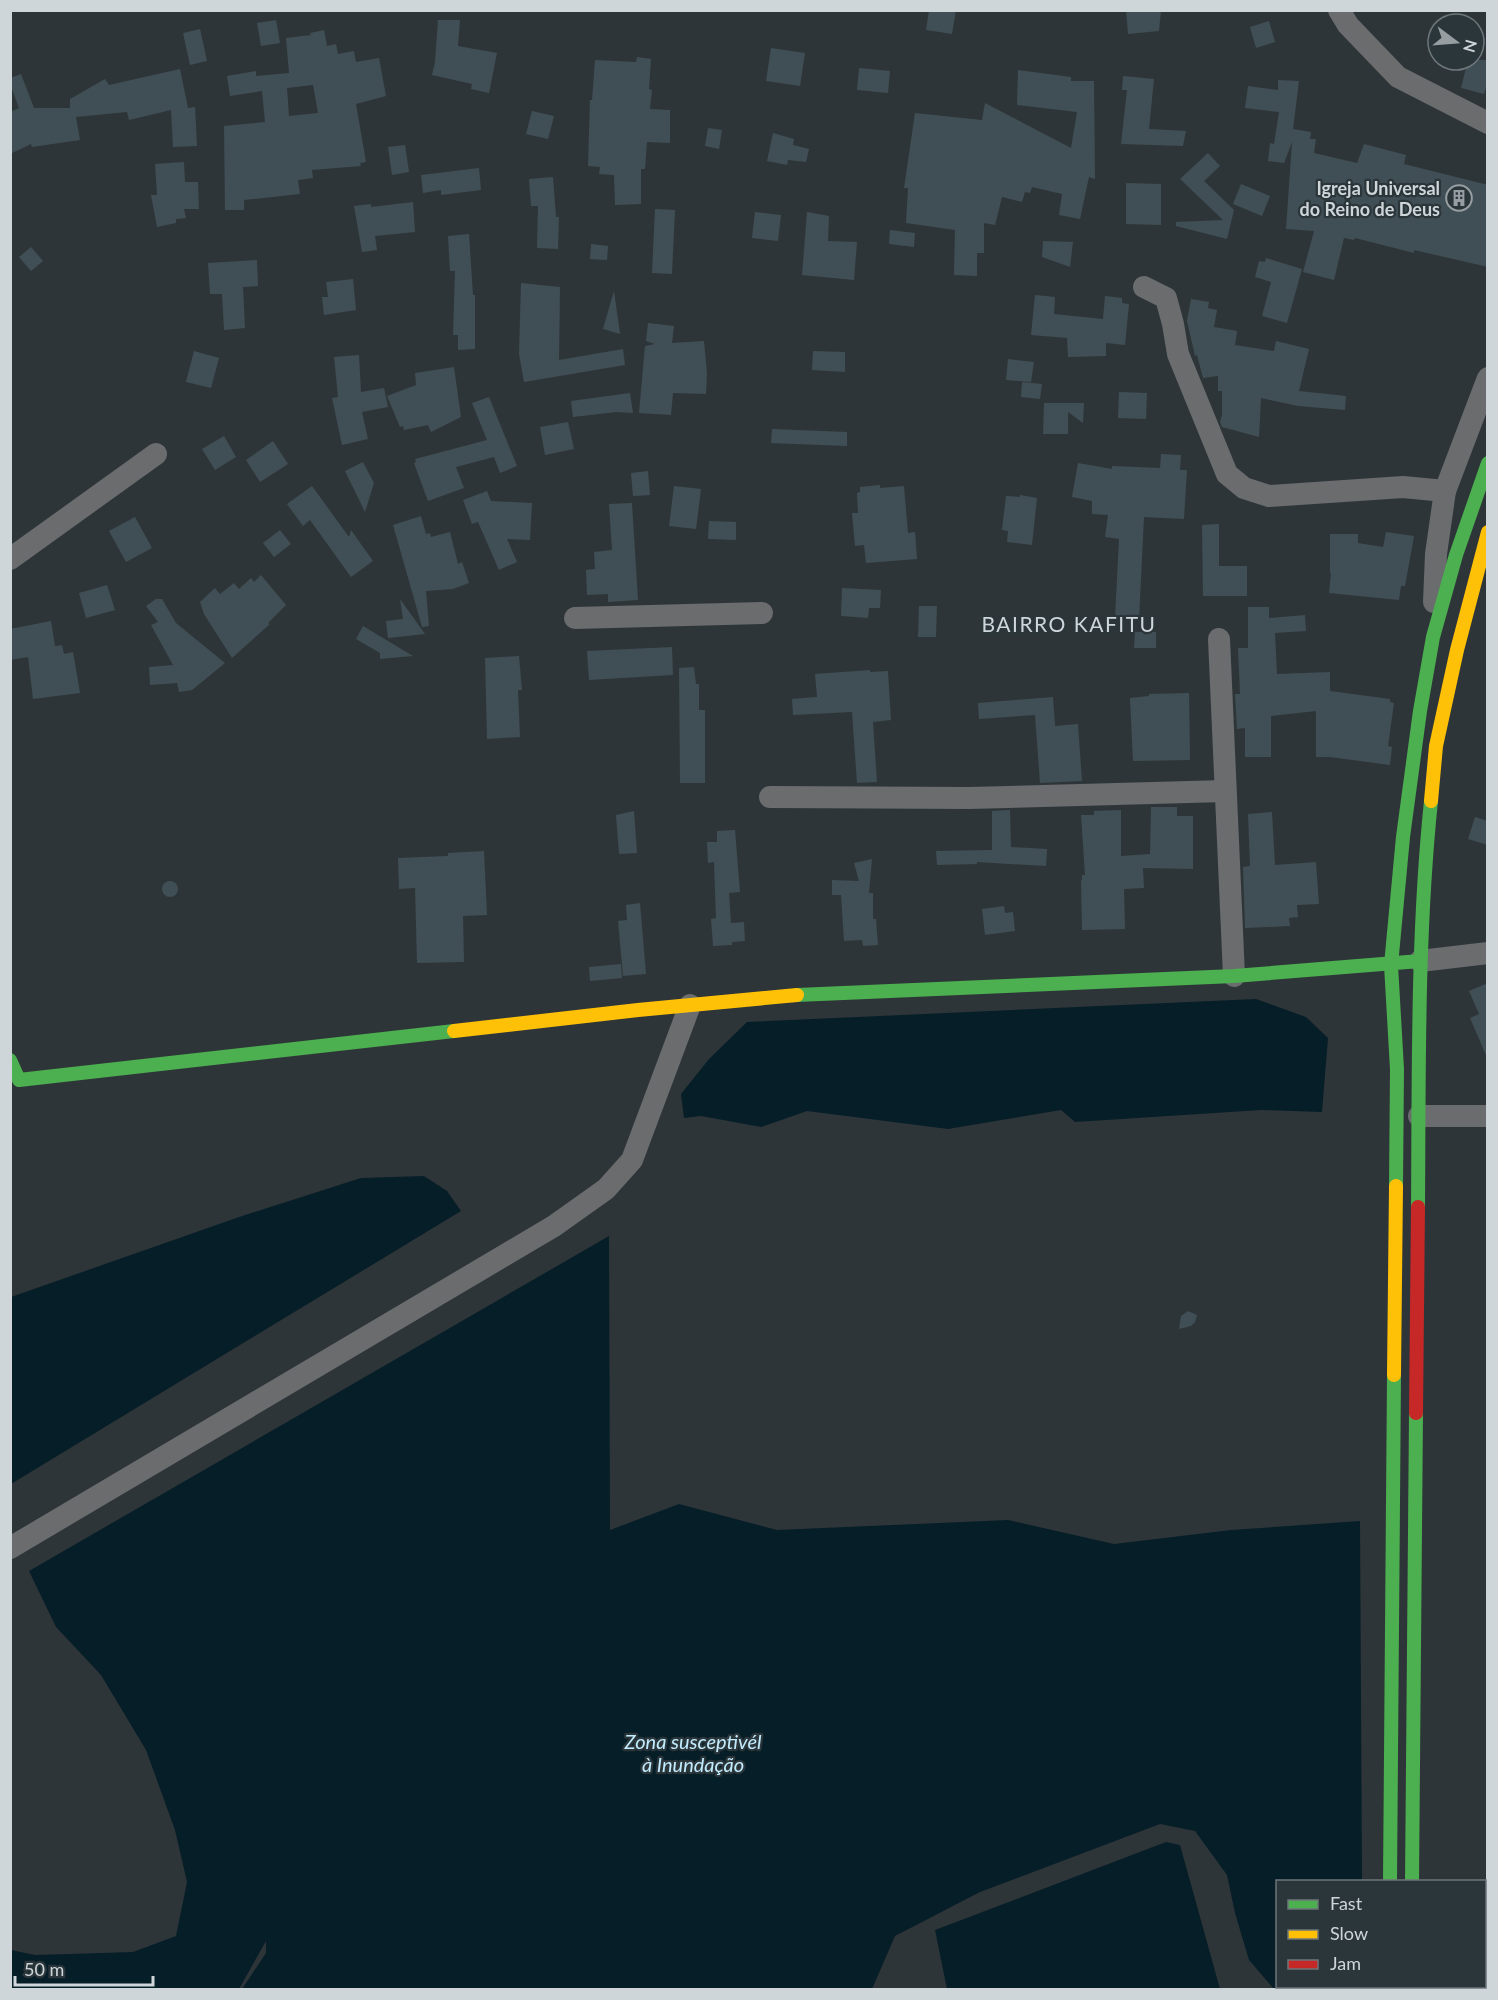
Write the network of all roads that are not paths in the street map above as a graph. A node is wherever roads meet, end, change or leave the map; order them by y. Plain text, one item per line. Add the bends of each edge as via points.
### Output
1 (1339, 10) edge
2 (1488, 123) edge
3 (1144, 287) dead end
4 (1488, 378) edge
5 (156, 454) dead end
6 (1488, 463) edge
7 (1445, 491) junction
8 (1488, 532) edge
9 (10, 559) edge
10 (762, 613) dead end
11 (575, 618) dead end
12 (1433, 637) junction
13 (1219, 639) dead end
14 (1225, 791) junction
15 (770, 797) dead end
16 (1488, 953) edge
17 (1420, 961) junction
18 (1391, 964) junction
19 (1234, 976) junction
20 (690, 1005) junction
21 (10, 1060) edge
22 (1419, 1116) junction
23 (1488, 1116) edge
24 (10, 1548) edge
25 (1390, 1880) edge
26 (1412, 1880) edge

1 - 2 street via 1348,25 1398,77
3 - 7 street via 1166,298 1178,354 1227,474 1244,488 1269,496 1404,487
4 - 7 street
5 - 9 street
6 - 12 main road
7 - 12 street via 1436,554
8 - 17 main road via 1456,650 1436,746
10 - 11 street
12 - 18 main road via 1403,837
13 - 14 street
14 - 15 street via 969,798
14 - 19 street
16 - 17 street
17 - 18 main road
17 - 22 main road
18 - 19 main road
18 - 25 main road via 1396,1081
19 - 20 main road via 797,995
20 - 21 main road via 19,1080
20 - 24 street via 632,1160 606,1189 554,1226
22 - 23 street
22 - 26 main road

